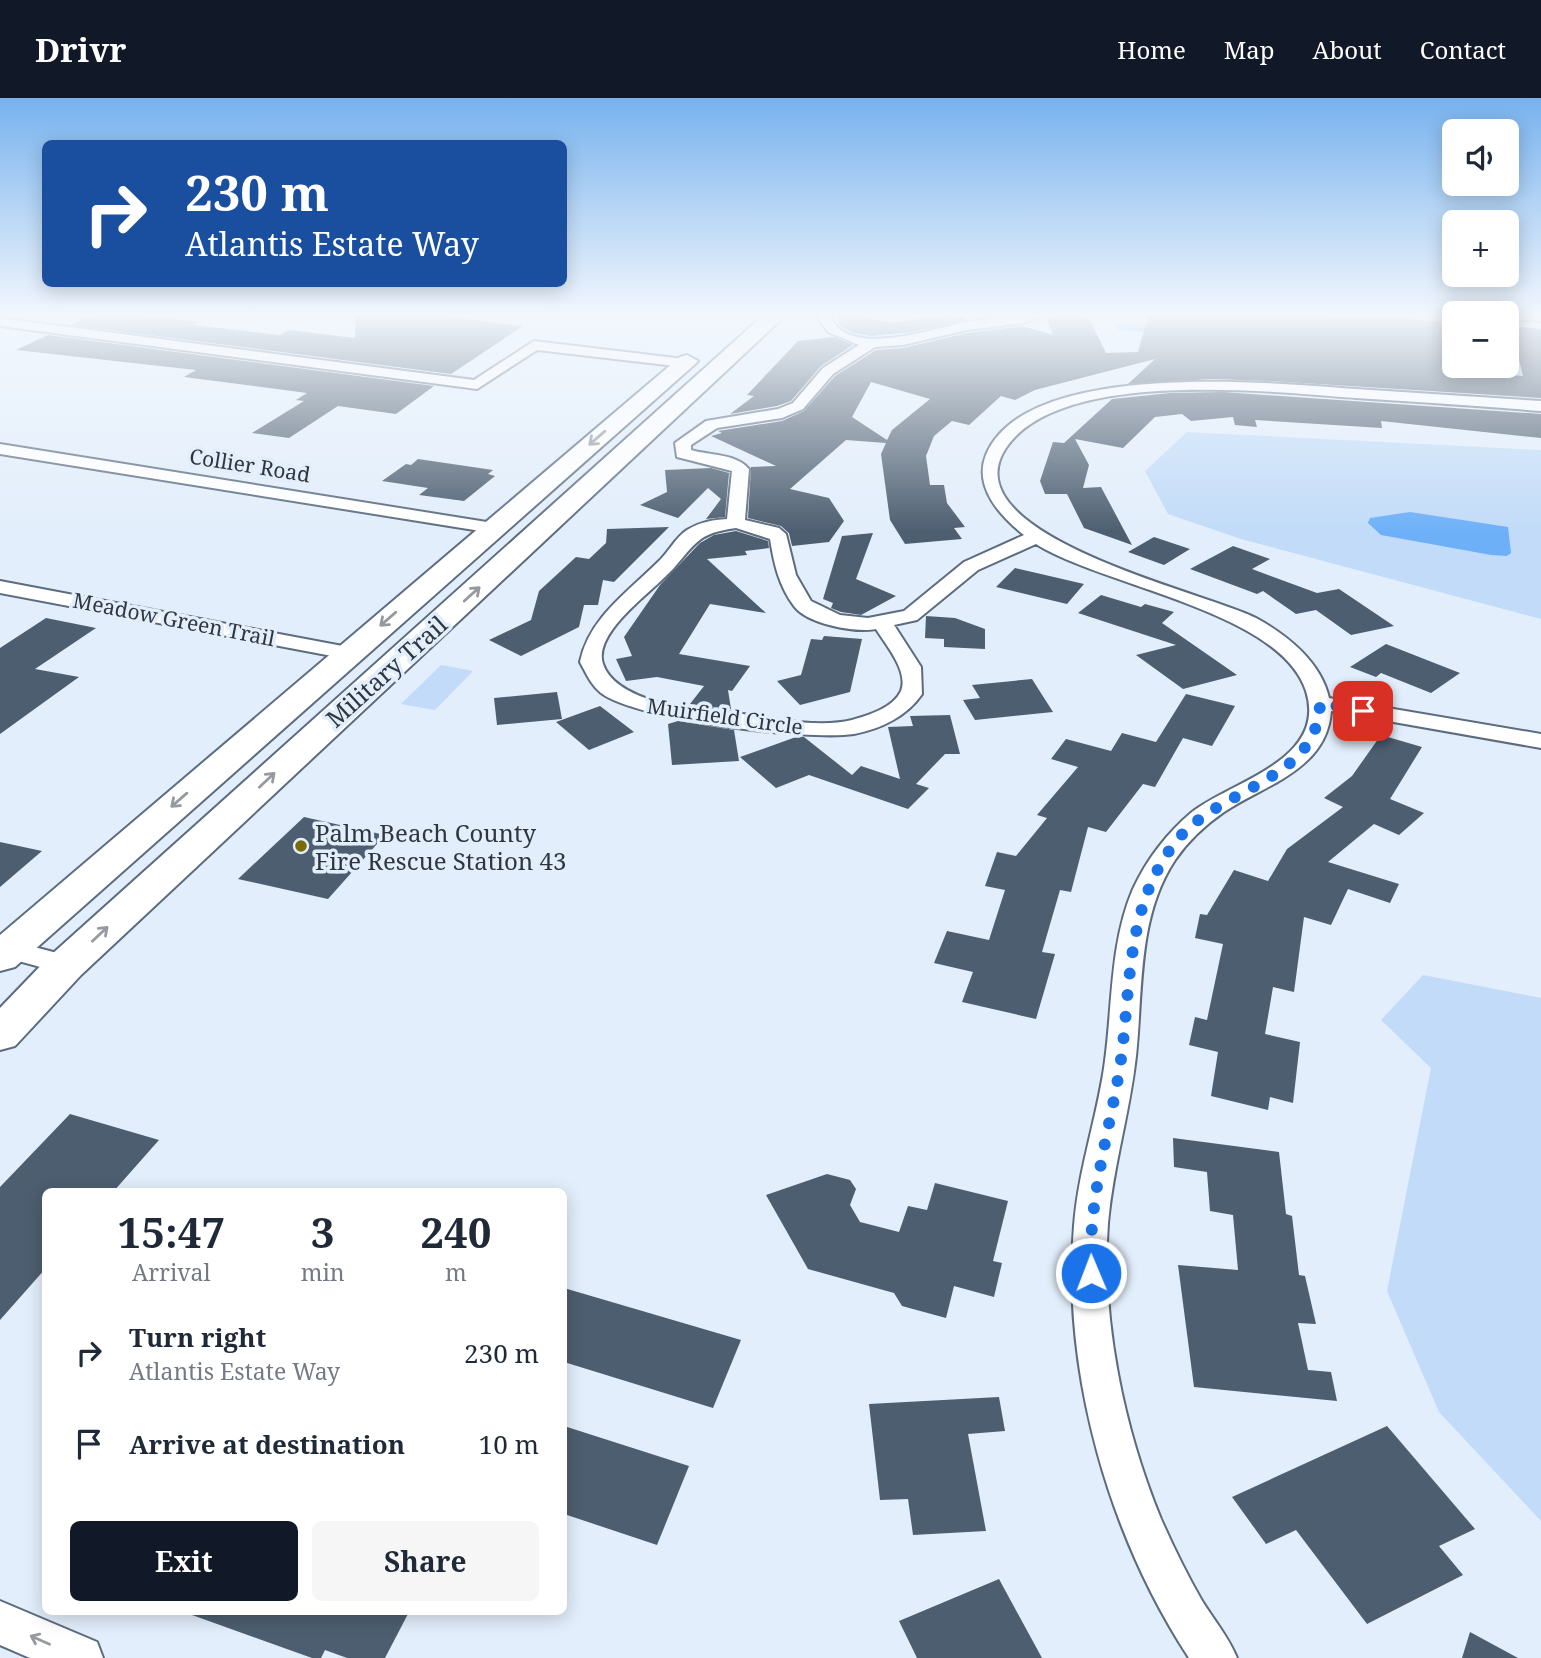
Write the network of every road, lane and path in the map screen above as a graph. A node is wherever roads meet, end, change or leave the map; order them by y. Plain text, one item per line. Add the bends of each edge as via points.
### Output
1 (658, 386) edge
2 (680, 386) edge
3 (697, 386) edge
4 (816, 386) edge
5 (1196, 386) edge
6 (1234, 386) edge
7 (1541, 406) edge
8 (631, 447) junction
9 (0, 449) edge
10 (736, 523) junction
11 (494, 527) junction
12 (1038, 536) junction
13 (0, 587) edge
14 (883, 623) junction
15 (348, 653) junction
16 (1320, 703) junction
17 (1541, 741) edge
18 (3, 951) edge
19 (66, 965) junction
20 (0, 1035) edge
21 (0, 1623) edge
22 (80, 1658) edge
23 (1215, 1658) edge

1 -> 11 main road, Military Trail
2 - 8 main road via 627,434
3 - 8 main road, Military Trail
4 - 10 street via 798,407 712,424 683,443 683,453 741,469
5 - 12 street via 1089,397 1029,419 1005,438 995,452 991,476 996,491 1006,507
6 - 7 street
19 -> 8 main road, Military Trail
9 - 11 street, Collier Road
10 - 14 street, Muirfield Circle via 753,525 779,538 792,590 811,611 836,621
10 - 14 street, Muirfield Circle via 709,526 690,536 602,629 591,662 611,690 653,708 803,728 837,729 869,723 903,704 913,685 906,658
11 -> 15 main road, Military Trail
12 - 14 street, Muirfield Circle via 971,566 910,616
12 - 16 street via 1096,567 1204,603 1255,626 1294,656 1308,673
13 - 15 street, Meadow Green Trail
15 -> 18 main road, Military Trail
16 - 17 street
16 - 23 street via 1313,739 1301,755 1193,824 1156,870 1133,940 1119,1072 1097,1175 1090,1246 1094,1326 1110,1416 1140,1517 1167,1579
18 - 19 street
19 - 20 main road, Military Trail
22 -> 21 street

